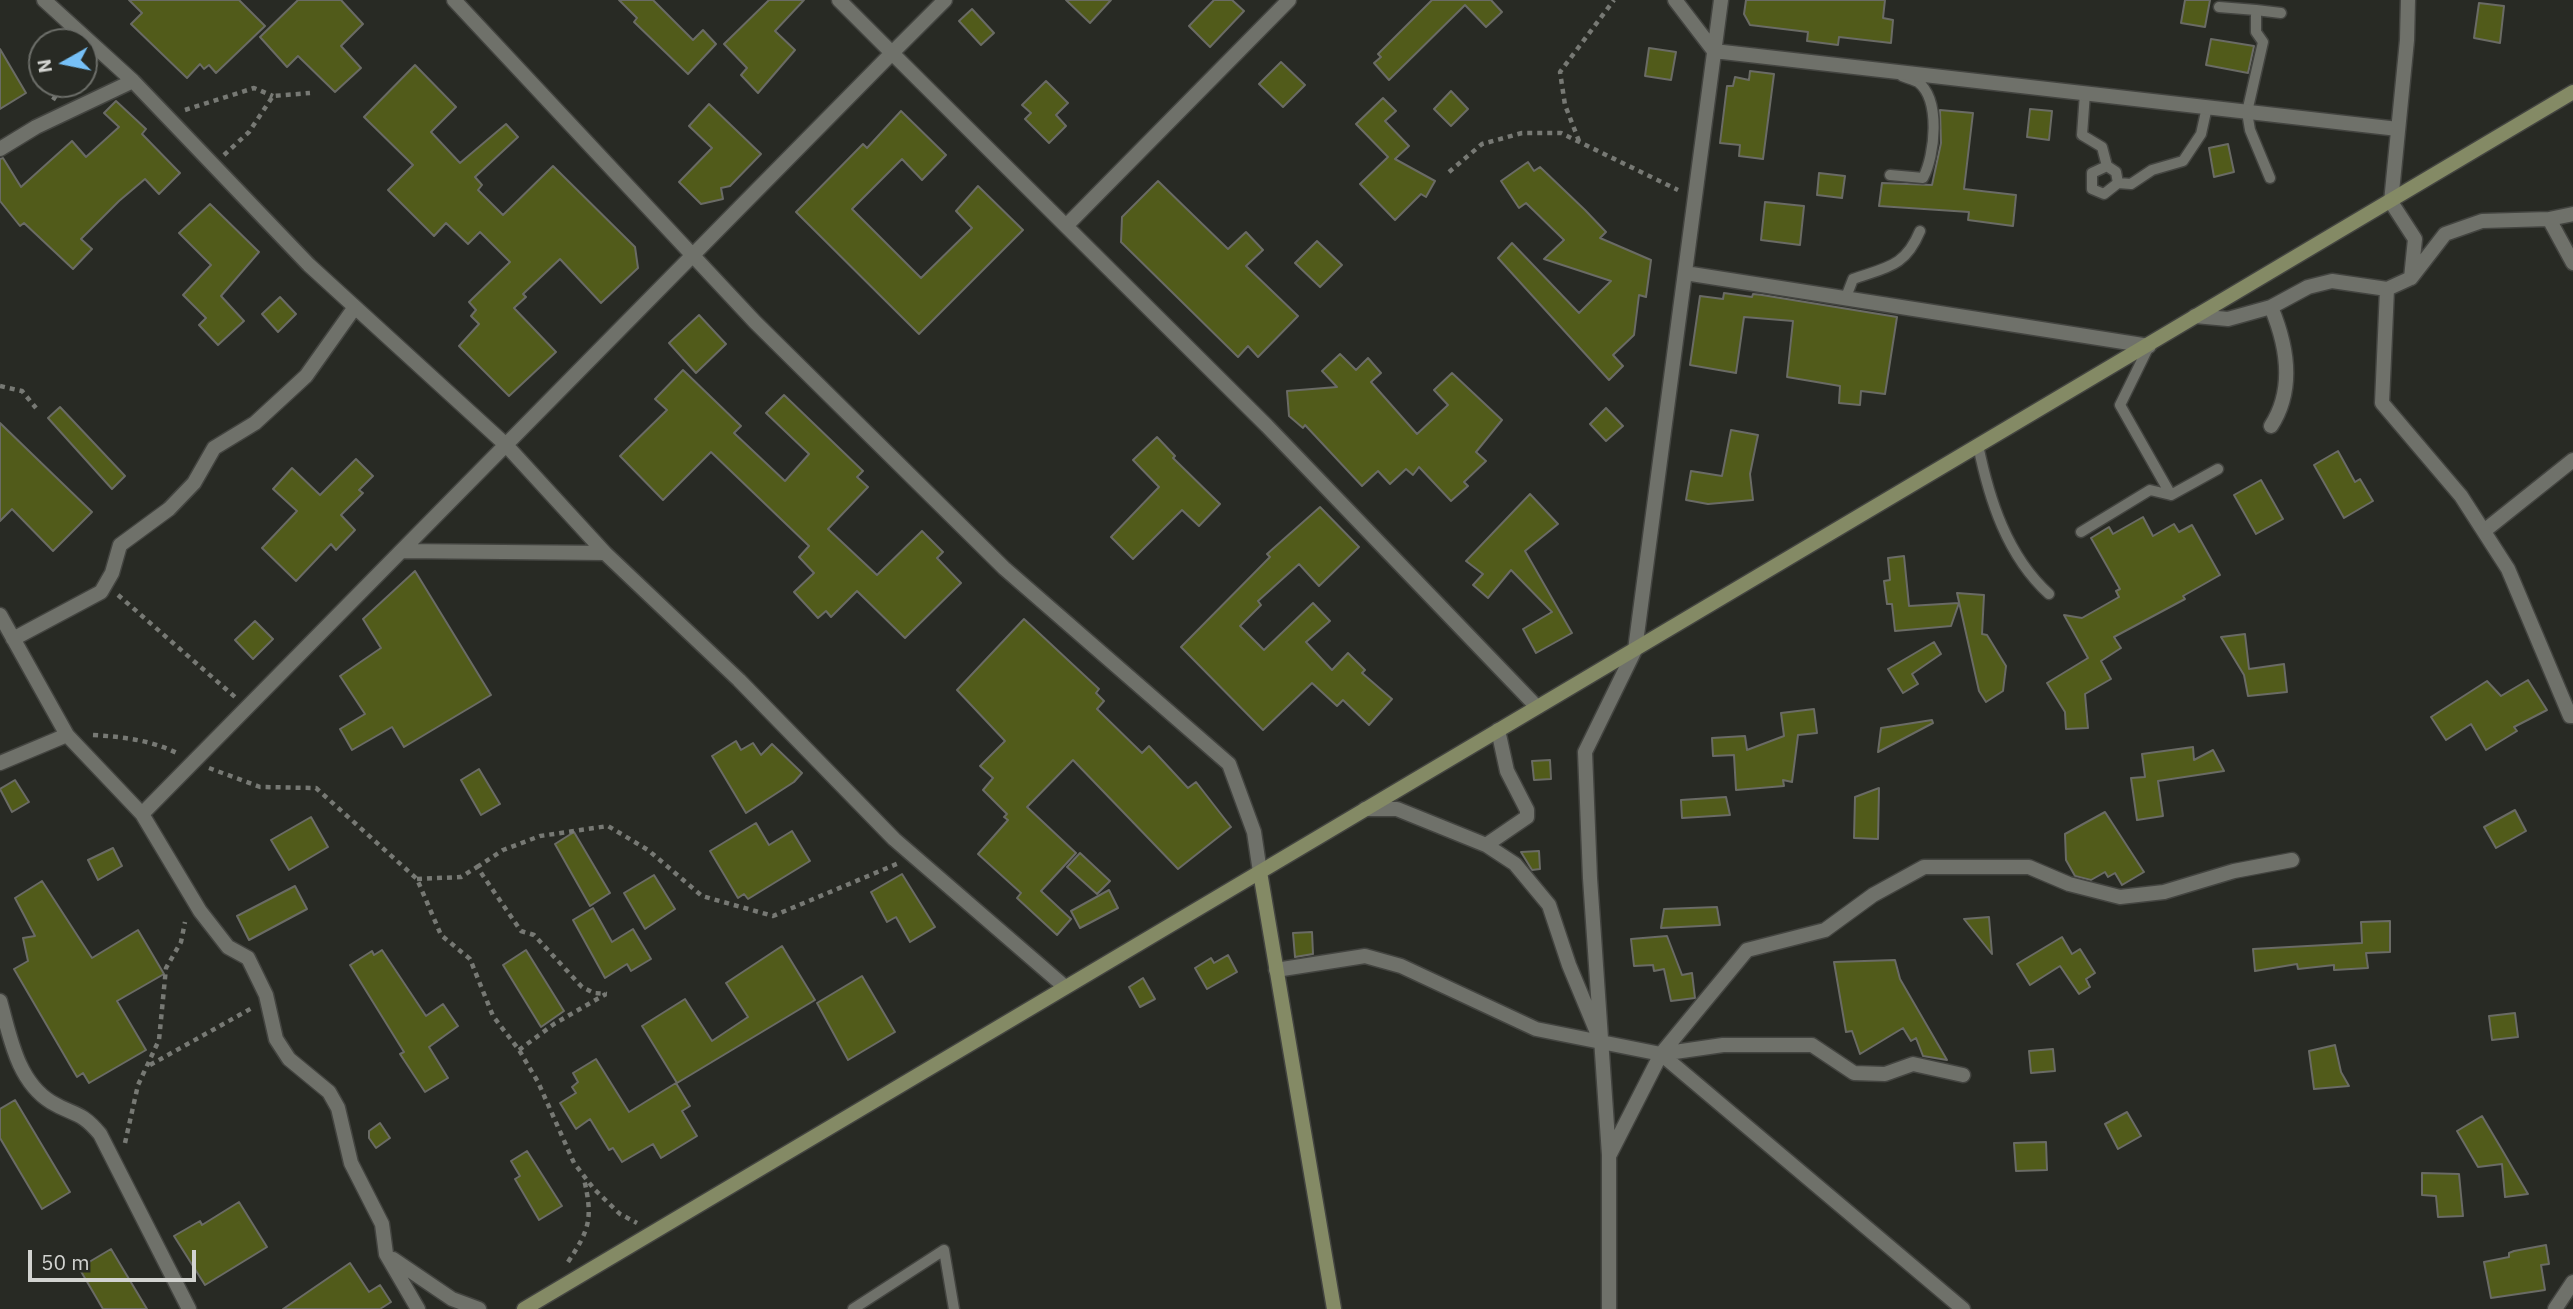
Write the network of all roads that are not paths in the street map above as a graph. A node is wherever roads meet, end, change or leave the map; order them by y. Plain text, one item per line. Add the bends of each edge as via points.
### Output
1 (44, 0) edge
2 (454, 0) edge
3 (839, 0) edge
4 (944, 0) edge
5 (1289, 0) edge
6 (1675, 0) edge
7 (1721, 0) edge
8 (2408, 0) edge
9 (2219, 7) dead end
10 (2256, 10) junction
11 (2281, 13) dead end
12 (1714, 51) junction
13 (892, 53) junction
14 (1890, 71) junction
15 (133, 81) junction
16 (2573, 92) edge
17 (2085, 93) junction
18 (2207, 107) junction
19 (2247, 111) junction
20 (2398, 129) junction
21 (0, 149) edge
22 (2107, 166) junction
23 (1890, 175) dead end
24 (2270, 178) dead end
25 (2118, 183) junction
26 (2391, 202) junction
27 (2573, 214) edge
28 (2549, 219) junction
29 (1066, 226) junction
30 (1920, 231) dead end
31 (691, 254) junction
32 (2573, 263) edge
33 (1685, 273) junction
34 (2411, 278) junction
35 (2387, 289) junction
36 (1846, 297) junction
37 (355, 307) junction
38 (2271, 307) junction
39 (2195, 316) junction
40 (2149, 346) junction
41 (2271, 426) dead end
42 (506, 445) junction
43 (1978, 445) junction
44 (2573, 460) edge
45 (2218, 469) dead end
46 (2171, 495) junction
47 (2484, 531) junction
48 (2081, 532) dead end
49 (401, 551) junction
50 (605, 553) junction
51 (2049, 594) dead end
52 (0, 615) edge
53 (13, 639) junction
54 (1636, 650) junction
55 (1537, 707) junction
56 (2573, 716) edge
57 (1498, 730) junction
58 (68, 734) junction
59 (0, 763) edge
60 (1365, 810) junction
61 (142, 814) junction
62 (1486, 845) junction
63 (2292, 860) dead end
64 (1259, 872) junction
65 (1276, 970) junction
66 (1065, 987) junction
67 (0, 1002) edge
68 (5, 1041) edge
69 (1601, 1041) junction
70 (1661, 1054) junction
71 (1963, 1076) dead end
72 (1609, 1155) junction
73 (386, 1254) junction
74 (2573, 1282) edge
75 (544, 1297) junction
76 (189, 1309) edge
77 (418, 1309) edge
78 (480, 1309) edge
79 (524, 1309) edge
80 (531, 1309) edge
81 (853, 1309) edge
82 (954, 1309) edge
83 (1334, 1309) edge
84 (1609, 1309) edge
85 (1963, 1309) edge
86 (2555, 1309) edge

1 - 15 street
2 - 31 street
3 - 13 street
4 - 13 street
5 - 29 street
6 - 12 street
7 - 12 street
8 - 20 street
9 - 10 lane
10 - 11 lane
10 - 19 lane via 2256,32 2263,42
12 - 14 street
12 - 33 street
13 - 29 street
13 - 31 street
14 - 17 street
14 - 23 lane via 1918,82 1930,99 1935,129 1923,178
15 - 21 street
15 - 37 street
16 - 26 street
17 - 18 street
17 - 22 lane via 2082,135 2102,147
18 - 19 street
18 - 25 lane via 2201,134 2183,161 2152,170 2131,184
19 - 20 street
19 - 24 lane
20 - 26 street
22 - 25 lane via 2116,172
22 - 25 lane via 2092,173 2092,189 2104,194
26 - 34 street via 2415,239
26 - 39 street
27 - 28 street
28 - 32 street
28 - 34 street via 2482,221 2445,234
29 - 55 street via 1267,426
30 - 36 lane via 1911,252 1896,263 1853,279
31 - 42 street
31 - 64 street via 1004,568 1228,764 1254,832
33 - 36 street
33 - 54 street
34 - 35 street
35 - 38 street via 2332,281 2308,287
35 - 47 street via 2382,403 2461,496
36 - 40 street
37 - 42 street
37 - 53 street via 306,376 255,423 214,448 194,483 169,509 120,545 102,592
38 - 39 street via 2228,319
38 - 41 street via 2284,336 2287,373 2280,413
39 - 40 street
40 - 43 street
40 - 46 lane via 2120,405
42 - 49 street
42 - 50 street
43 - 51 lane via 1999,519 2029,576
43 - 54 street
44 - 47 street
45 - 46 lane
46 - 48 lane via 2150,490
47 - 56 street via 2508,569
49 - 50 street
49 - 61 street
50 - 66 street via 894,839
52 - 53 street
53 - 58 street
54 - 55 street
54 - 69 street via 1585,752
55 - 57 street
57 - 60 street
57 - 62 street via 1507,771 1527,817
58 - 59 street
58 - 61 street
60 - 62 street via 1397,809
60 - 64 street
61 - 73 street via 200,911 228,947 248,958 266,995 276,1039 289,1059 328,1092 338,1108 351,1163 382,1224
62 - 69 street via 1515,864 1549,905
63 - 70 street via 2164,892 2119,897 2029,867 1924,867 1873,895 1825,930 1747,950
64 - 65 street
64 - 66 street
65 - 69 street via 1365,956 1401,966 1536,1029
65 - 83 street
66 - 75 street
67 - 68 street
68 - 76 street via 27,1077 50,1101 85,1116 100,1134
69 - 70 street
69 - 72 street
70 - 71 street via 1723,1045 1812,1045 1853,1073 1885,1074 1913,1064
70 - 72 street
70 - 85 street
72 - 84 street
73 - 77 street
73 - 78 street via 452,1299
74 - 86 street
75 - 79 street
75 - 80 street
81 - 82 lane via 944,1250

